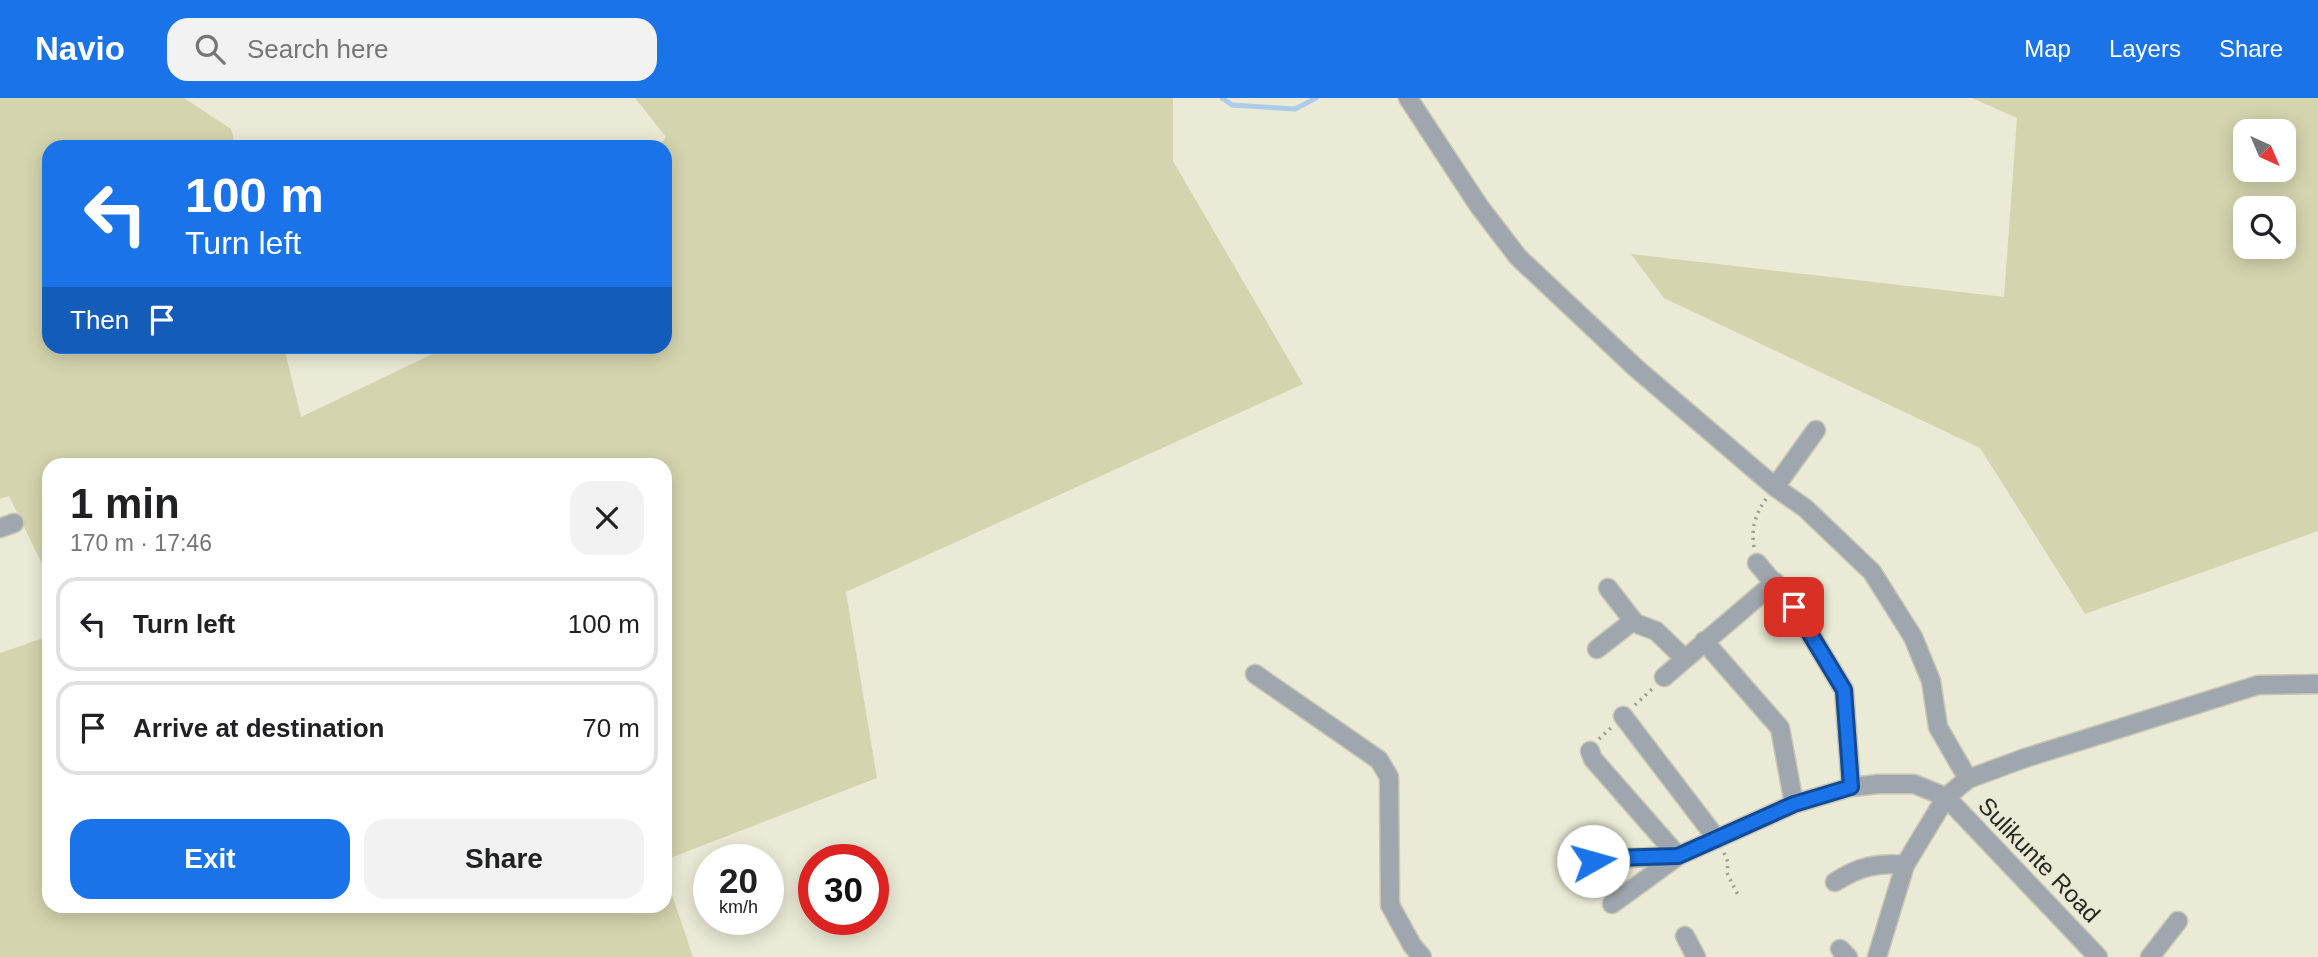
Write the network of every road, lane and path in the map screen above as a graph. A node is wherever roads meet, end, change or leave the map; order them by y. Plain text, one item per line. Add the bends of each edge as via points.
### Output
1 (1408, 98) edge
2 (1816, 430) dead end
3 (1775, 487) junction
4 (1757, 563) joint
5 (1775, 582) junction
6 (1608, 588) dead end
7 (1633, 621) junction
8 (1704, 641) junction
9 (1597, 649) dead end
10 (1684, 658) junction
11 (1255, 674) dead end
12 (1664, 677) joint
13 (2318, 684) edge
14 (1623, 716) junction
15 (1590, 751) joint
16 (1968, 779) junction
17 (1851, 787) junction
18 (1946, 797) junction
19 (1794, 804) junction
20 (1717, 839) junction
21 (1678, 856) junction
22 (1584, 860) dead end
23 (1905, 865) junction
24 (1835, 882) dead end
25 (1738, 895) dead end
26 (1612, 904) dead end
27 (2178, 922) dead end
28 (1685, 936) dead end
29 (1422, 957) edge
30 (1696, 957) edge
31 (1877, 957) edge
32 (2098, 957) edge
33 (2150, 957) edge

1 - 3 street via 1518,257 1637,369
2 - 3 street
3 - 4 path via 1757,512 1752,533
3 - 16 street via 1805,508 1880,582 1913,637 1931,681 1938,727
4 - 5 street
5 - 8 street
5 - 17 street via 1844,690
6 - 7 street
7 - 9 street
7 - 10 street via 1656,631
8 - 10 street
8 - 19 street via 1780,728
10 - 12 street
11 - 29 street via 1379,760 1389,777 1390,905
12 - 14 path
13 - 16 street via 2259,685
14 - 15 path
14 - 20 street
15 - 21 street
16 - 18 street
17 - 18 street via 1914,784
17 - 19 street
18 - 23 street
18 - 32 street, Sulikunte Road
19 - 20 street
20 - 21 street
20 - 25 path
21 - 22 street
21 - 26 street
23 - 24 street via 1867,866
23 - 31 street
27 - 33 street
28 - 30 street

